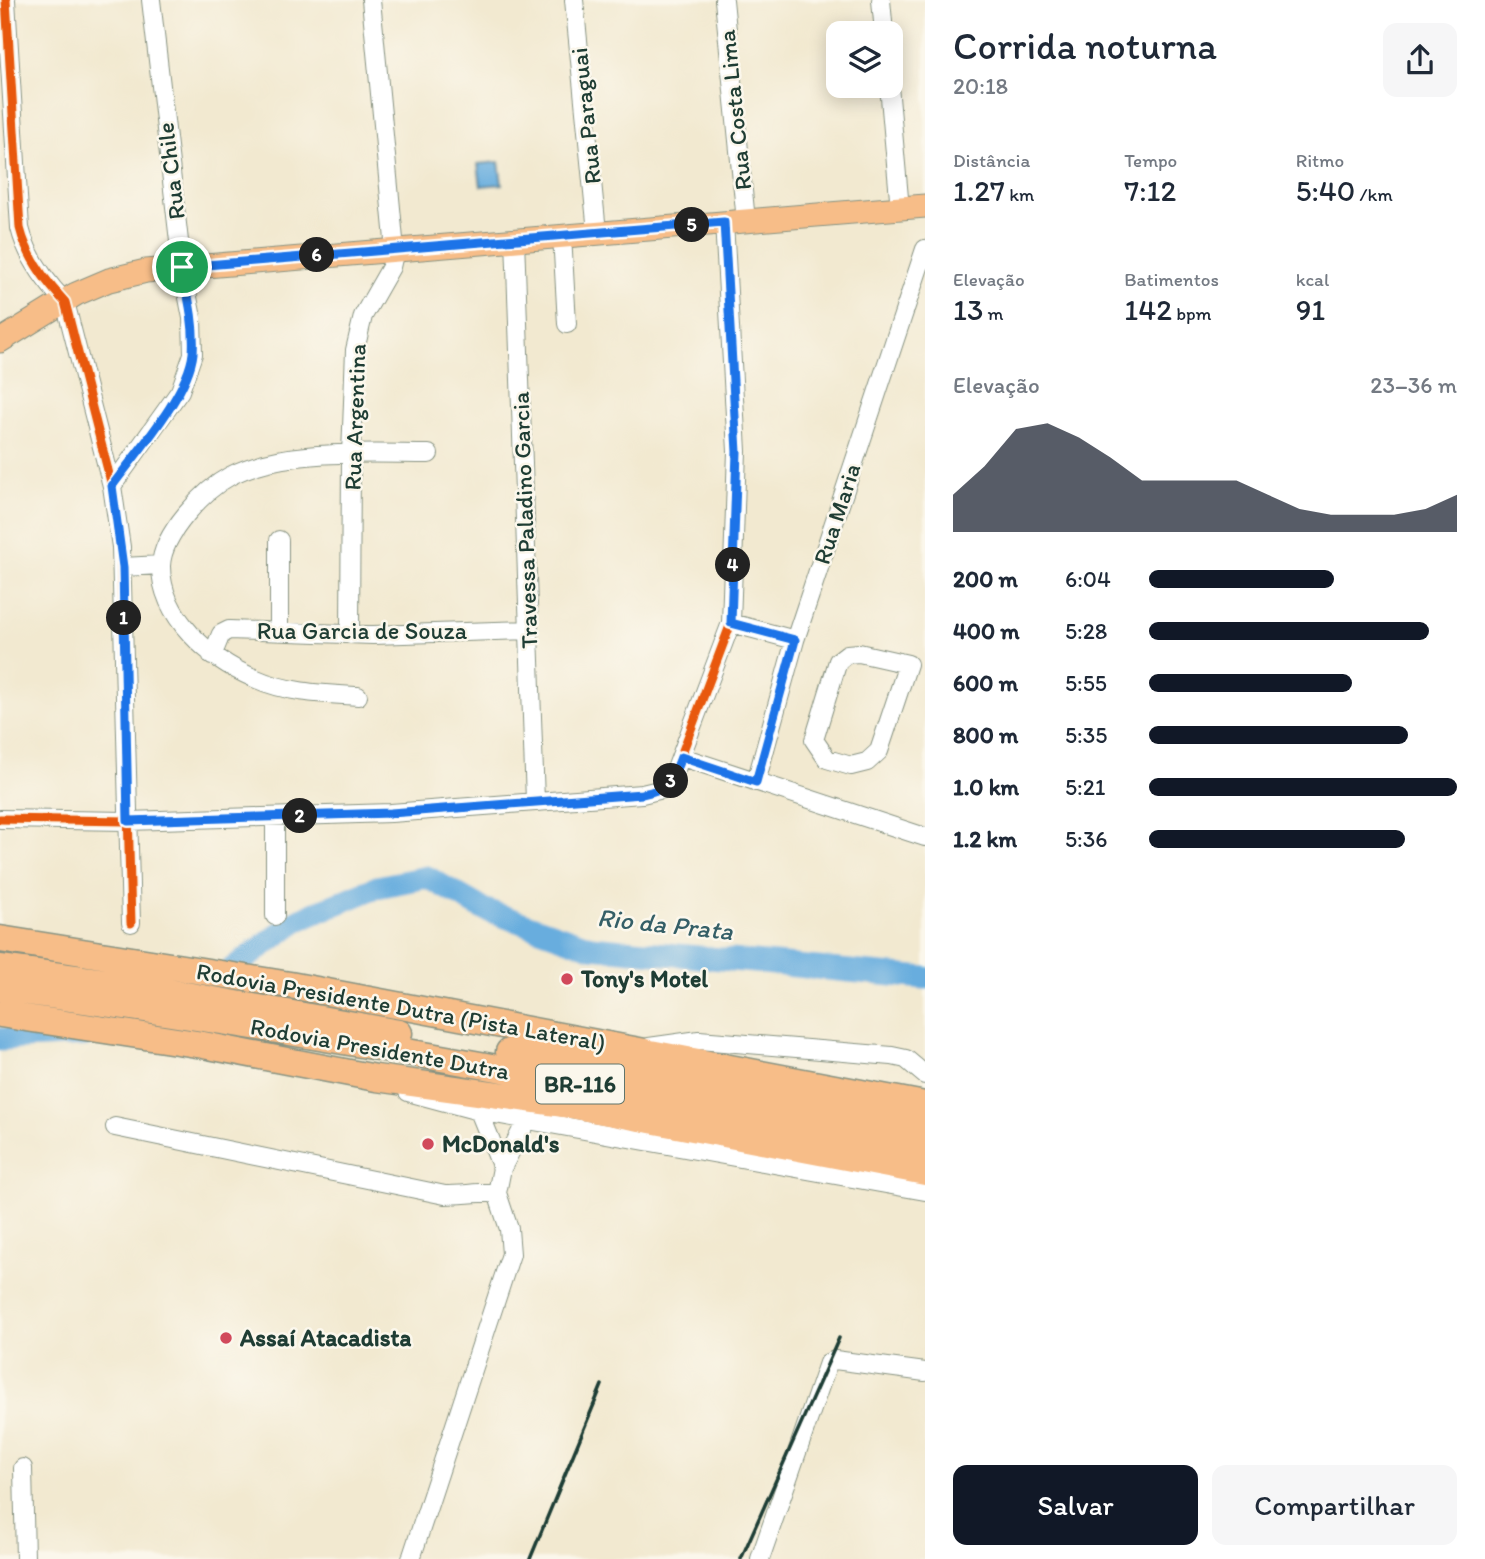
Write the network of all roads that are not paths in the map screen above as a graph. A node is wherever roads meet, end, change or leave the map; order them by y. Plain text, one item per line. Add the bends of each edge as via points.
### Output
1 (6, 0) edge
2 (151, 0) edge
3 (371, 0) edge
4 (575, 0) edge
5 (724, 0) edge
6 (881, 0) edge
7 (883, 21) edge
8 (890, 98) edge
9 (7, 178) edge
10 (925, 206) edge
11 (900, 209) junction
12 (735, 221) junction
13 (597, 232) junction
14 (562, 235) junction
15 (515, 239) junction
16 (925, 249) edge
17 (394, 250) junction
18 (182, 267) junction
19 (65, 302) junction
20 (568, 324) dead end
21 (0, 341) edge
22 (351, 454) junction
23 (429, 454) dead end
24 (112, 486) junction
25 (279, 540) dead end
26 (161, 565) junction
27 (123, 567) junction
28 (731, 623) junction
29 (528, 629) junction
30 (279, 632) junction
31 (350, 635) junction
32 (795, 640) junction
33 (212, 656) junction
34 (917, 666) edge
35 (358, 696) dead end
36 (681, 757) junction
37 (756, 782) junction
38 (535, 802) junction
39 (275, 817) junction
40 (0, 819) edge
41 (128, 821) junction
42 (924, 834) edge
43 (275, 916) dead end
44 (131, 923) dead end
45 (0, 939) edge
46 (0, 968) edge
47 (0, 988) edge
48 (135, 996) junction
49 (0, 1014) edge
50 (238, 1014) junction
51 (637, 1050) junction
52 (925, 1075) edge
53 (376, 1077) junction
54 (925, 1105) edge
55 (480, 1111) junction
56 (527, 1120) junction
57 (115, 1126) dead end
58 (925, 1126) edge
59 (925, 1147) edge
60 (502, 1168) junction
61 (925, 1172) edge
62 (925, 1191) edge
63 (496, 1193) junction
64 (925, 1372) edge
65 (23, 1468) dead end
66 (24, 1559) edge
67 (411, 1559) edge
68 (760, 1559) edge

1 - 9 street
2 - 18 street, Rua Chile
3 - 17 street, Rua Argentina
4 - 13 street, Rua Paraguai
5 - 12 street, Rua Costa Lima
6 - 7 street
8 - 11 street
9 - 19 street via 22,240 50,287
10 - 11 main road
11 - 12 main road
12 - 13 main road
12 - 28 street, Rua Costa Lima via 737,452
13 - 14 main road
14 - 15 main road
14 - 20 street
15 - 17 main road
15 - 29 street, Travessa Paladino Garcia
16 - 32 street, Rua Maria
17 - 18 main road
17 - 22 street, Rua Argentina via 391,267 357,335
18 - 19 main road via 118,278
18 - 24 street, Rua Chile via 192,317 191,365 180,391
19 - 21 main road
19 - 24 street
22 - 23 street
22 - 26 street via 264,463 231,475 191,507 178,524
22 - 31 street, Rua Argentina
24 - 27 street
25 - 30 street
26 - 27 street
26 - 33 street via 164,585 184,626
27 - 41 street
28 - 32 street
28 - 36 street, Rua Costa Lima
29 - 31 street, Rua Garcia de Souza
29 - 38 street, Travessa Paladino Garcia
30 - 31 street, Rua Garcia de Souza
30 - 33 street, Rua Garcia de Souza via 225,631
32 - 37 street, Rua Maria
33 - 35 street via 275,687
34 - 34 street via 859,653 838,661 814,740 827,760 851,766 867,762 879,751
36 - 37 street
36 - 38 street, Rua Costa Lima via 670,783 652,793
37 - 42 street
38 - 39 street, Rua Costa Lima
39 - 41 street, Rua Costa Lima
39 - 43 street
40 - 41 street, Rua Costa Lima
41 - 44 street
45 - 51 highway, Rodovia Presidente Dutra (Pista Lateral) / BR-116 via 290,985
46 - 48 highway, Rodovia Presidente Dutra / BR-116
47 - 48 highway, Rodovia Presidente Dutra / BR-116
48 - 50 highway, Rodovia Presidente Dutra / BR-116
49 - 53 highway, BR-116
50 - 58 highway, Rodovia Presidente Dutra / BR-116
50 - 59 highway, Rodovia Presidente Dutra / BR-116 via 411,1053
51 - 52 street via 699,1040 892,1056 906,1059
51 - 54 highway, Rodovia Presidente Dutra (Pista Lateral) / BR-116
53 - 55 street via 415,1095
53 - 61 highway, BR-116 via 571,1105
55 - 56 street
55 - 60 street
56 - 60 street
56 - 62 street
57 - 63 street via 445,1195
60 - 63 street
63 - 67 street via 509,1228 510,1254
64 - 68 street via 835,1360 828,1363
65 - 66 street

